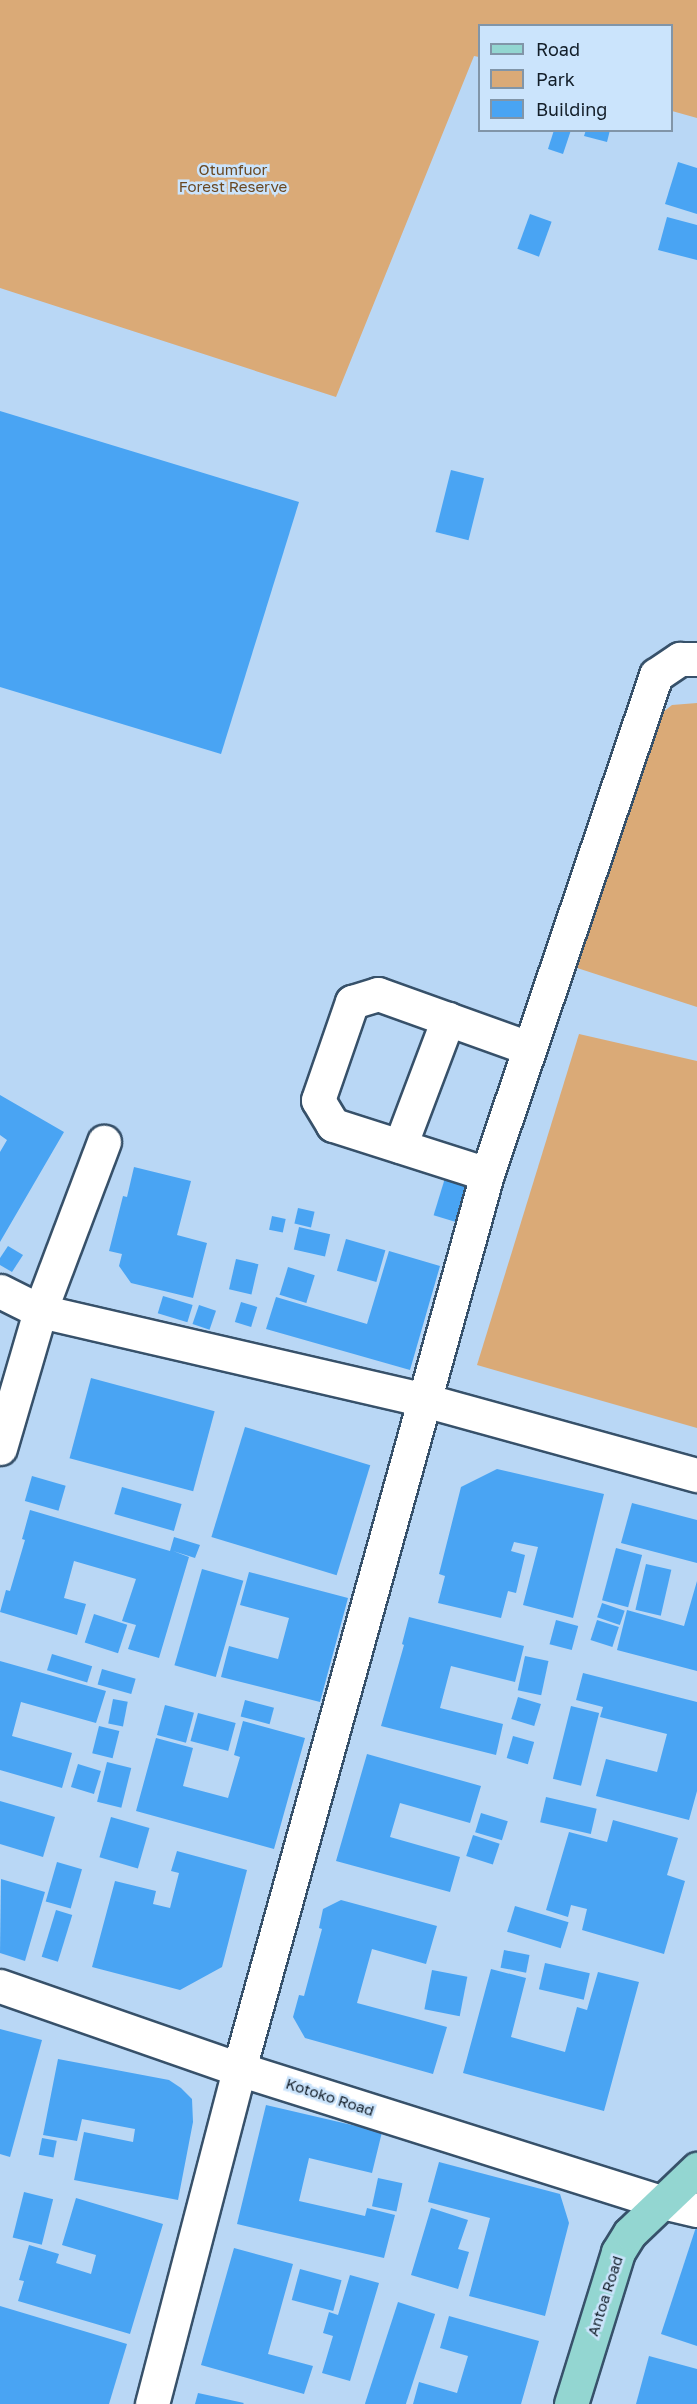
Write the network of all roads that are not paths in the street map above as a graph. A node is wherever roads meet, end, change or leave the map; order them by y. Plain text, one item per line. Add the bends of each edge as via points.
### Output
1 (697, 659) edge
2 (448, 1019) junction
3 (529, 1048) junction
4 (104, 1142) dead end
5 (399, 1146) junction
6 (487, 1174) junction
7 (0, 1291) edge
8 (40, 1311) junction
9 (424, 1400) junction
10 (0, 1448) edge
11 (697, 1475) edge
12 (0, 1986) edge
13 (239, 2068) junction
14 (697, 2169) edge
15 (662, 2202) junction
16 (697, 2210) edge
17 (152, 2404) edge
18 (571, 2404) edge

1 - 3 street via 680,659 656,675
2 - 3 street
2 - 5 street
2 - 5 street via 378,994 352,1002 318,1100 333,1125
3 - 6 street
4 - 8 street
5 - 6 street
6 - 9 street
7 - 8 street
8 - 9 street
8 - 10 street
9 - 11 street
9 - 13 street
12 - 13 street, Kotoko Road
13 - 15 street, Kotoko Road
13 - 17 street
14 - 15 main road, Antoa Road
15 - 16 street, Kotoko Road
15 - 18 main road, Antoa Road via 630,2233 618,2252

